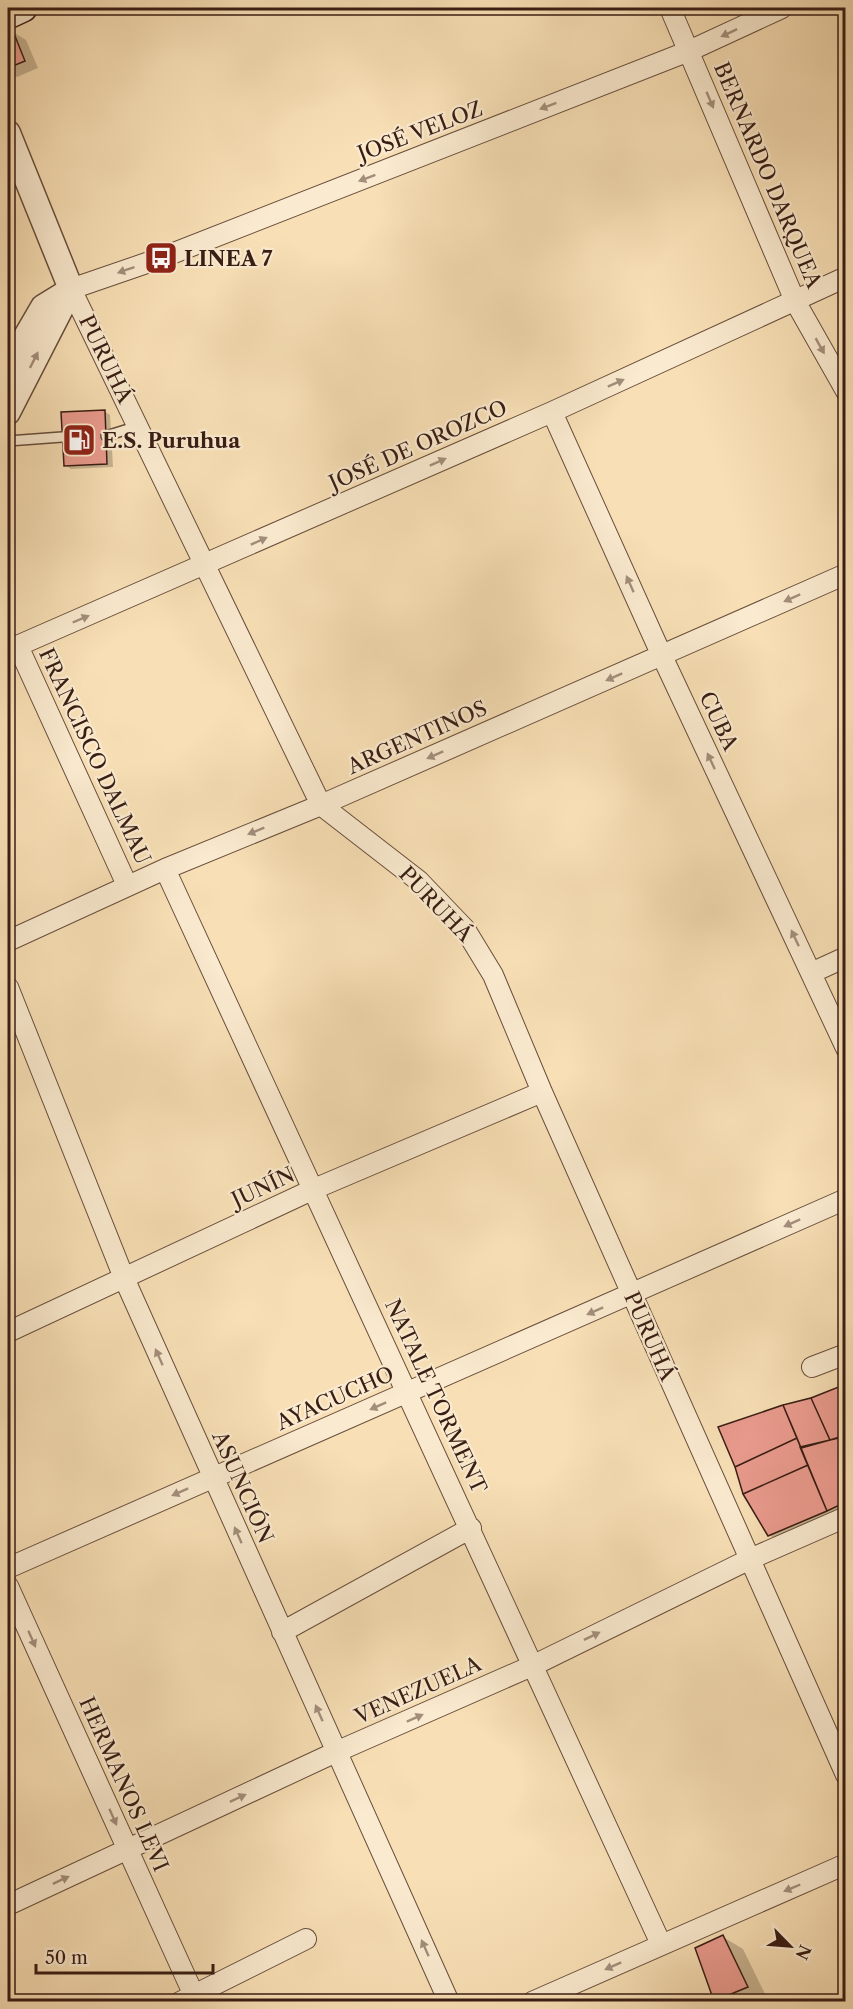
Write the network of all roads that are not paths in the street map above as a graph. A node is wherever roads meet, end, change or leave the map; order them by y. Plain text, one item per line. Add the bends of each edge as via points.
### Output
1 (23, 8) edge
2 (670, 8) edge
3 (782, 8) edge
4 (8, 15) edge
5 (689, 51) junction
6 (8, 133) edge
7 (846, 277) edge
8 (71, 289) junction
9 (795, 301) junction
10 (10, 354) edge
11 (846, 391) edge
12 (8, 412) edge
13 (552, 412) junction
14 (139, 426) junction
15 (106, 436) dead end
16 (62, 437) dead end
17 (8, 441) edge
18 (205, 566) junction
19 (846, 574) edge
20 (13, 648) edge
21 (662, 656) junction
22 (321, 805) junction
23 (165, 869) junction
24 (128, 885) junction
25 (8, 941) edge
26 (846, 957) edge
27 (811, 973) junction
28 (8, 987) edge
29 (846, 1048) edge
30 (542, 1092) junction
31 (314, 1189) junction
32 (846, 1199) edge
33 (124, 1278) junction
34 (632, 1294) junction
35 (8, 1332) edge
36 (846, 1354) edge
37 (812, 1366) dead end
38 (408, 1392) junction
39 (213, 1478) junction
40 (846, 1516) edge
41 (471, 1528) junction
42 (750, 1559) junction
43 (8, 1568) edge
44 (8, 1586) edge
45 (282, 1632) junction
46 (534, 1665) junction
47 (336, 1752) junction
48 (846, 1775) edge
49 (128, 1850) junction
50 (846, 1864) edge
51 (8, 1905) edge
52 (306, 1940) dead end
53 (661, 1944) junction
54 (190, 1999) edge
55 (449, 2001) edge
56 (532, 2001) edge

1 - 4 main road
2 - 5 street, BERNARDO DARQUEA
3 -> 5 street, JOSÉ VELOZ
5 -> 8 street, JOSÉ VELOZ via 161,258
5 -> 9 street, BERNARDO DARQUEA
6 - 8 street, PURUHÁ
7 - 9 street, JOSÉ DE OROZCO
8 - 10 street via 43,307
12 -> 8 street
8 - 14 street, PURUHÁ
9 -> 11 street, BERNARDO DARQUEA
13 -> 9 street, JOSÉ DE OROZCO
18 -> 13 street, JOSÉ DE OROZCO
21 -> 13 street, CUBA
14 - 15 lane
14 - 18 street, PURUHÁ
16 - 17 lane
20 -> 18 street, JOSÉ DE OROZCO
18 - 22 street, PURUHÁ
19 -> 21 street, ARGENTINOS
20 - 24 street, FRANCISCO DALMAU
21 -> 22 street, ARGENTINOS
27 -> 21 street, CUBA
22 -> 23 street, ARGENTINOS
22 - 30 street, PURUHÁ via 419,881 465,929 493,975
23 - 24 street, ARGENTINOS
23 - 31 street, NATALE TORMENT
24 - 25 street, ARGENTINOS
26 - 27 street
27 - 29 street, CUBA
28 - 33 street, ASUNCIÓN
30 - 31 street, JUNÍN
30 - 34 street, PURUHÁ
31 - 33 street, JUNÍN
31 - 38 street, NATALE TORMENT
32 -> 34 street, AYACUCHO
33 - 35 street, JUNÍN
39 -> 33 street, ASUNCIÓN
34 -> 38 street, AYACUCHO
34 - 42 street, PURUHÁ
36 - 37 street
38 -> 39 street, AYACUCHO
38 - 41 street, NATALE TORMENT
39 -> 43 street, AYACUCHO
45 -> 39 street, ASUNCIÓN
40 - 42 street, VENEZUELA
41 - 45 street
41 - 46 street, NATALE TORMENT
46 -> 42 street, VENEZUELA
42 - 48 street, PURUHÁ
44 -> 49 street, HERMANOS LEVI
47 -> 45 street, ASUNCIÓN
47 -> 46 street, VENEZUELA
46 - 53 street, NATALE TORMENT
49 -> 47 street, VENEZUELA
55 -> 47 street, ASUNCIÓN
51 -> 49 street, VENEZUELA
49 - 54 street, HERMANOS LEVI
50 -> 53 street
52 - 54 street
53 -> 56 street

